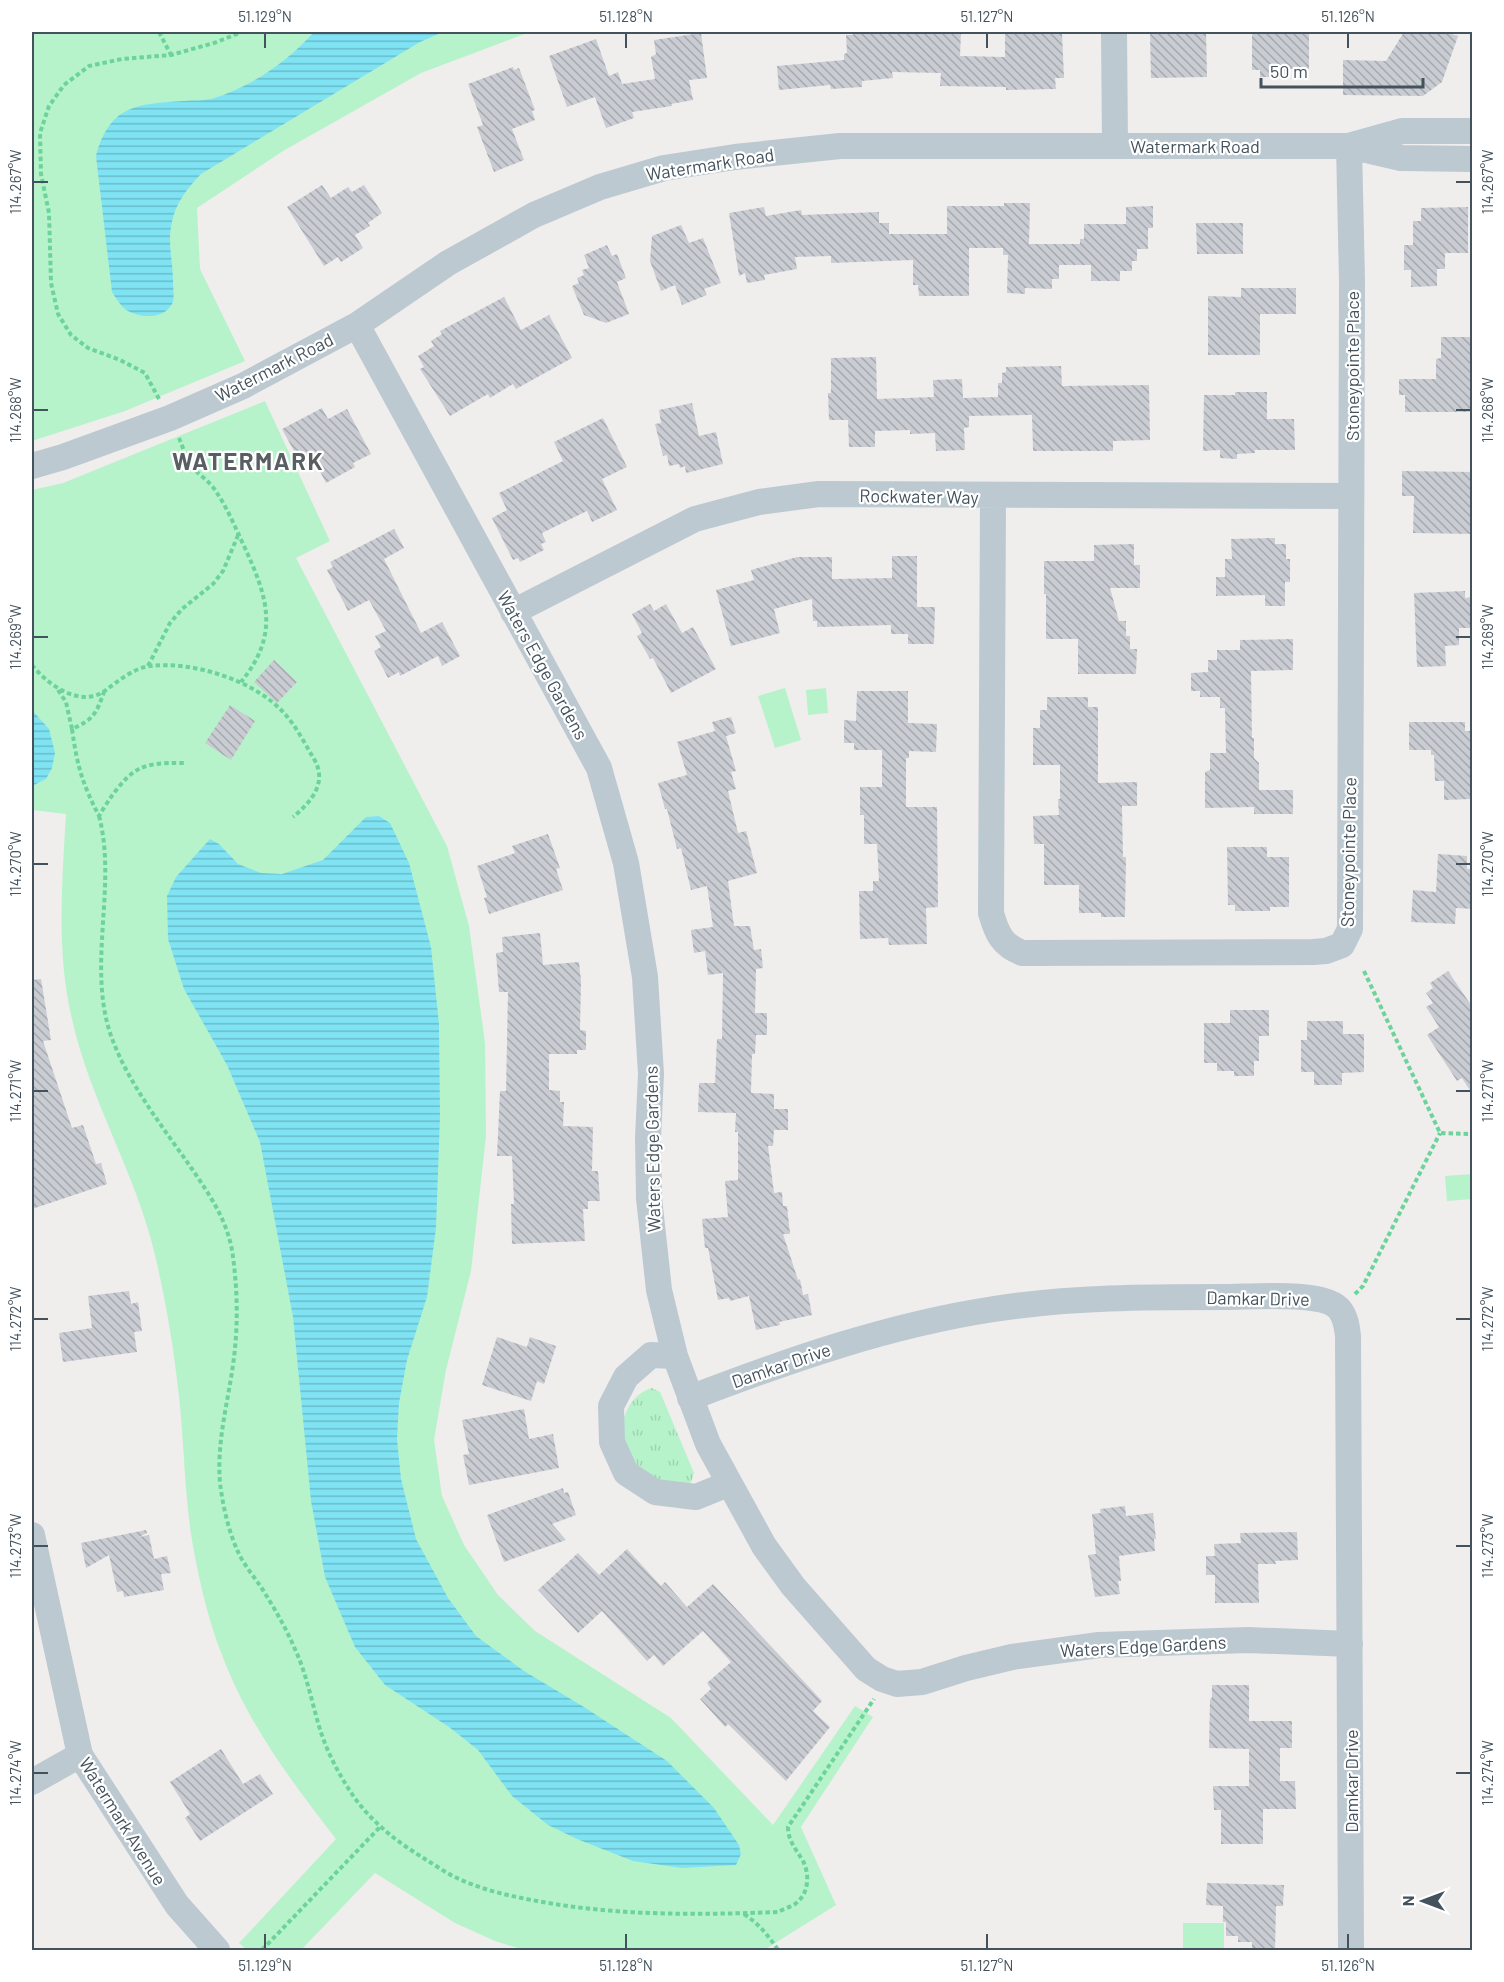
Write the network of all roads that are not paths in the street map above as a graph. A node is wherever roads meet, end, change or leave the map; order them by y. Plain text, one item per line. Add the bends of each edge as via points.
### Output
1 (1114, 32) edge
2 (1473, 131) edge
3 (1115, 146) junction
4 (1349, 146) junction
5 (1473, 159) edge
6 (357, 325) junction
7 (32, 466) edge
8 (993, 496) junction
9 (1350, 496) junction
10 (513, 612) junction
11 (675, 1356) junction
12 (690, 1398) junction
13 (728, 1484) junction
14 (32, 1535) edge
15 (1350, 1644) junction
16 (80, 1755) junction
17 (32, 1782) edge
18 (217, 1950) edge
19 (1351, 1950) edge

1 - 3 street
2 - 4 street, Watermark Road via 1402,131
3 - 4 street, Watermark Road
3 - 6 street, Watermark Road via 840,146 664,168 600,187 534,215 448,263
4 - 5 street, Watermark Road via 1401,158
4 - 9 street, Stoneypointe Place
6 - 7 street, Watermark Road via 243,386 170,418
6 - 10 street, Waters Edge Gardens
8 - 9 street, Rockwater Way
8 - 9 street, Stoneypointe Place via 991,913 1001,938 1009,948 1022,954 1326,951 1342,945 1350,929
8 - 10 street, Rockwater Way via 819,494 759,502 696,519
10 - 11 street, Waters Edge Gardens via 599,768 626,863 645,977 651,1074 649,1198 659,1290
11 - 12 street, Waters Edge Gardens
11 - 13 street via 651,1355 626,1377 611,1406 612,1442 626,1473 655,1492 696,1497
12 - 13 street, Waters Edge Gardens
12 - 15 street, Damkar Drive via 829,1347 996,1309 1136,1297 1311,1297 1339,1308 1348,1336
13 - 15 street, Waters Edge Gardens via 793,1586 866,1670 897,1684 922,1682 1012,1658 1099,1645 1248,1640
14 - 16 street, Watermark Avenue
15 - 19 street, Damkar Drive
16 - 17 street
16 - 18 street, Watermark Avenue via 177,1905

